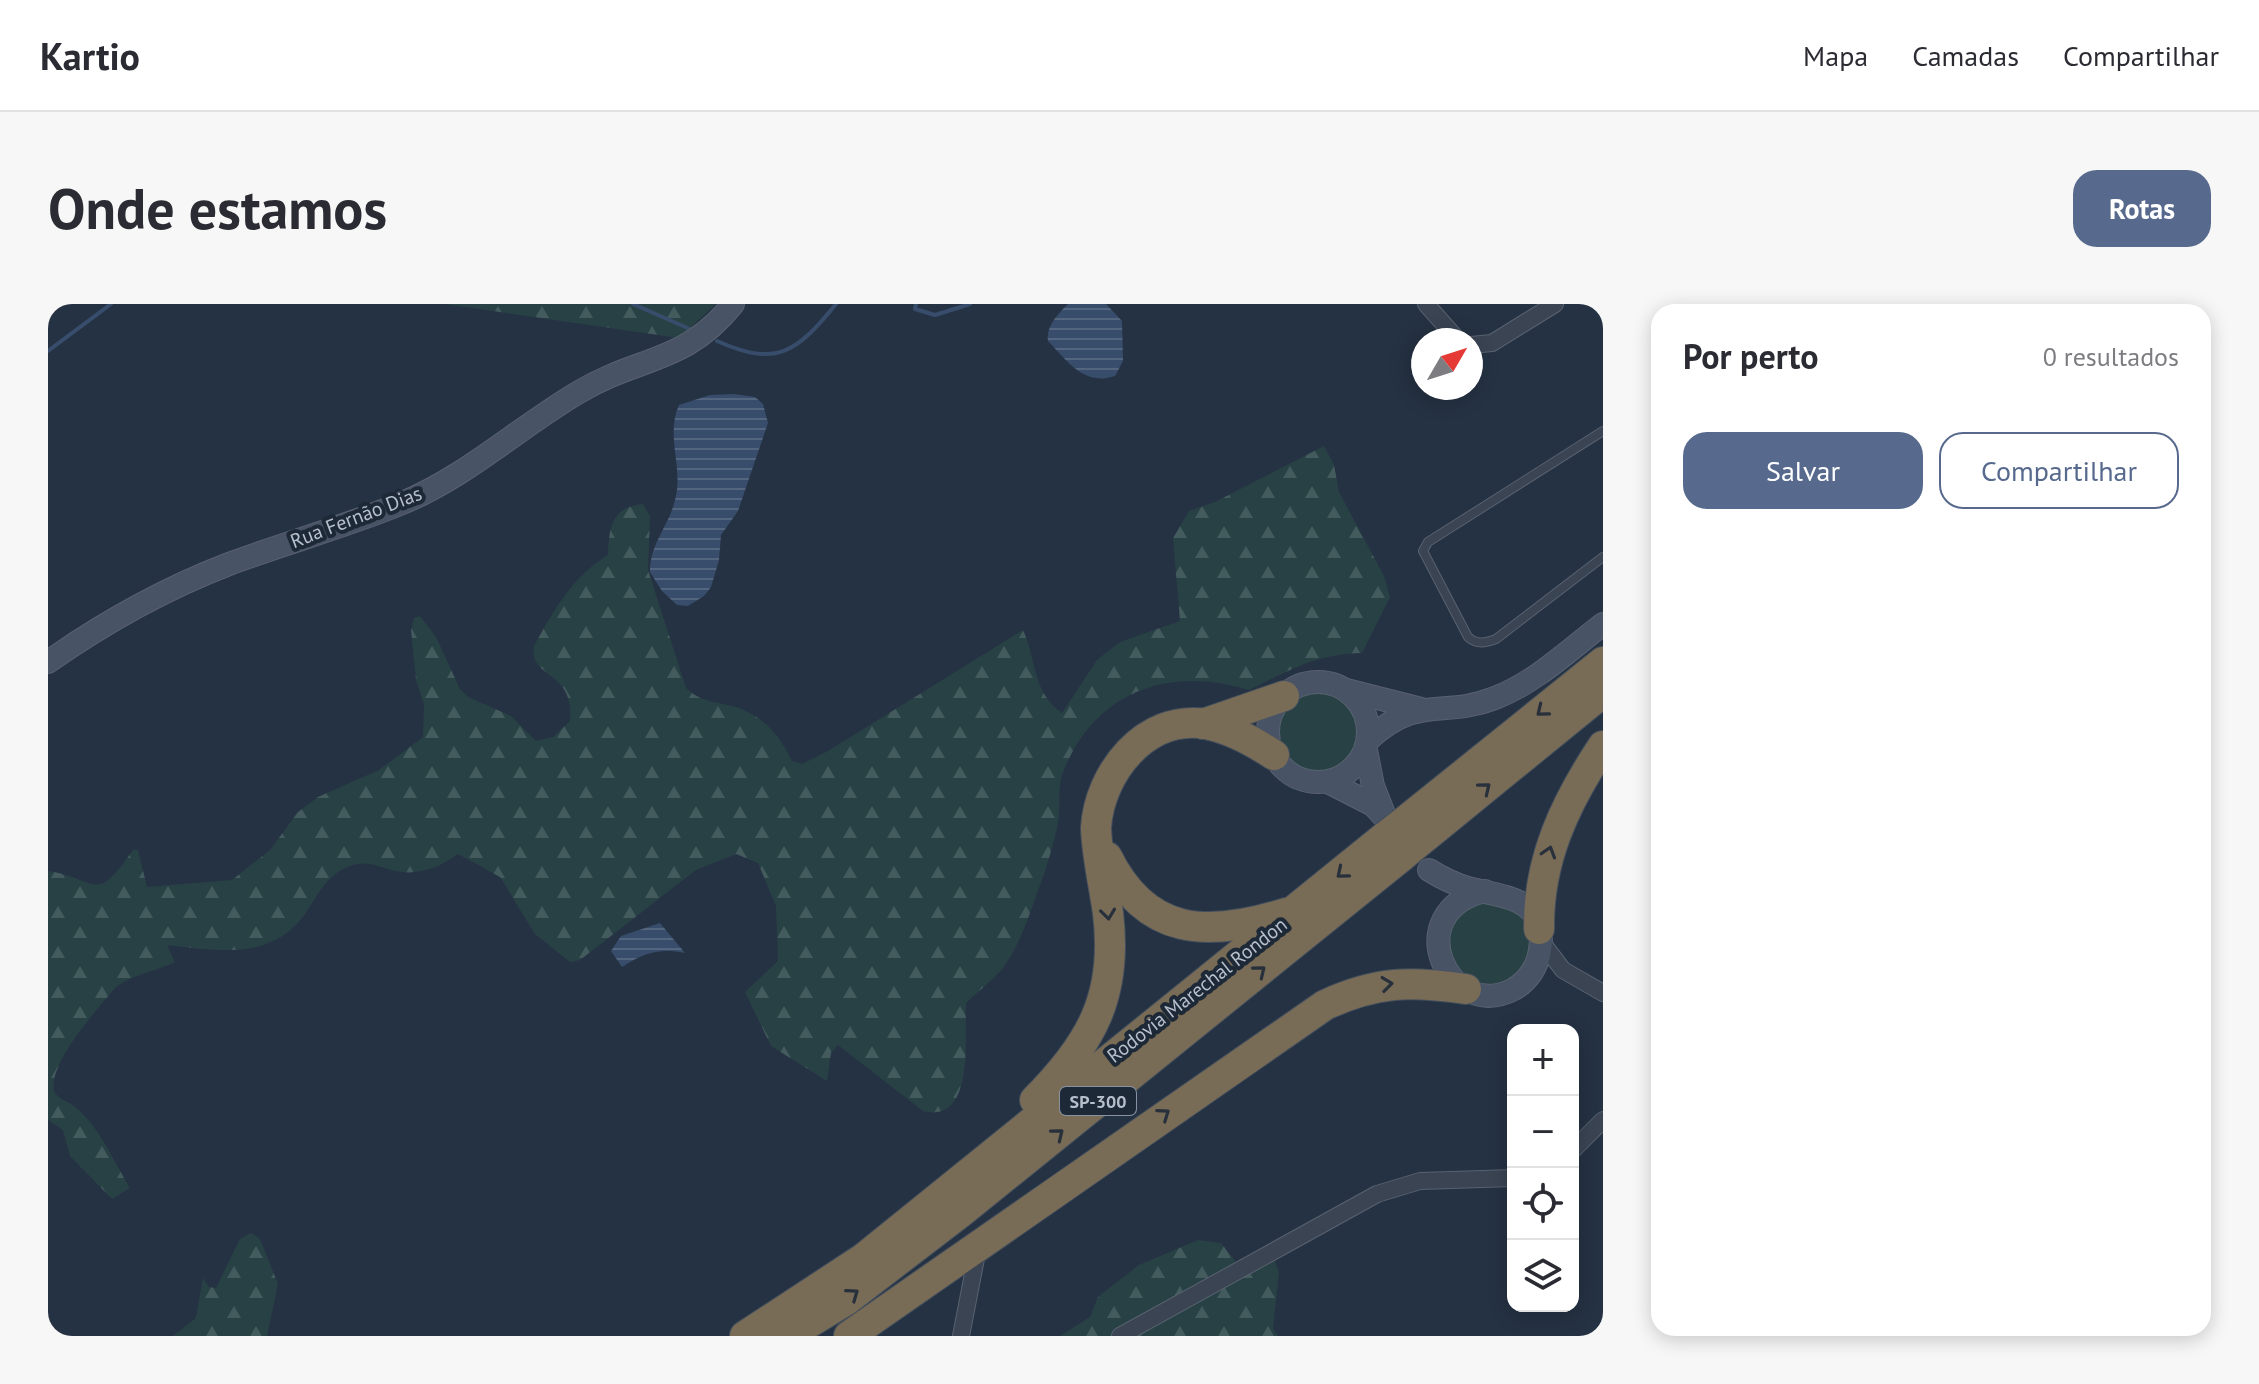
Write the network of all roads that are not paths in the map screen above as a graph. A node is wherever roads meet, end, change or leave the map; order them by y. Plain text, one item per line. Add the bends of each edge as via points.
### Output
1 (733, 304) edge
2 (1426, 304) edge
3 (1555, 304) edge
4 (1451, 328) edge
5 (1483, 343) edge
6 (1603, 431) edge
7 (1603, 557) edge
8 (1603, 624) edge
9 (48, 662) edge
10 (1603, 662) edge
11 (1345, 690) junction
12 (1603, 692) edge
13 (1284, 696) junction
14 (1422, 709) junction
15 (1203, 724) junction
16 (1367, 745) junction
17 (1603, 746) edge
18 (1274, 755) junction
19 (1328, 782) junction
20 (1401, 832) junction
21 (1097, 836) junction
22 (1429, 870) junction
23 (1485, 891) junction
24 (1299, 909) junction
25 (1441, 925) junction
26 (1540, 935) junction
27 (1563, 970) junction
28 (1533, 971) junction
29 (1466, 989) junction
30 (1603, 993) edge
31 (1603, 1120) edge
32 (1579, 1144) edge
33 (1507, 1178) edge
34 (930, 1204) junction
35 (979, 1246) junction
36 (937, 1276) junction
37 (966, 1297) junction
38 (745, 1336) edge
39 (787, 1336) edge
40 (849, 1336) edge
41 (961, 1336) edge
42 (1120, 1336) edge

1 - 9 main road, Rua Fernão Dias via 697,341 579,391 474,466 402,504 159,594
2 - 4 street
3 - 5 street via 1492,343
6 - 7 lane via 1428,542 1423,551 1468,637 1485,643
8 - 14 main road via 1506,693 1465,706
10 -> 20 highway, Rodovia Marechal Rondon / SP-300
11 - 13 main road via 1313,682
11 - 14 main road
11 - 16 main road via 1364,711
20 -> 12 highway, Rodovia Marechal Rondon / SP-300
13 - 15 highway
13 - 18 main road via 1269,724
14 - 16 main road via 1393,719
15 - 18 highway via 1239,735
15 - 21 highway via 1150,735 1119,762 1102,792
16 - 19 main road via 1351,771
16 - 20 main road via 1373,786
26 -> 17 highway via 1551,844
18 - 19 main road via 1291,775
19 - 20 main road via 1360,797
20 - 22 main road
20 -> 24 highway, Rodovia Marechal Rondon / SP-300
39 -> 20 highway, Rodovia Marechal Rondon / SP-300 via 845,1301 961,1212
21 - 24 highway via 1120,884 1148,912 1165,920 1247,924
21 -> 34 highway via 1111,939 1111,971 1101,1011 1058,1077
22 - 23 main road
22 - 25 main road via 1439,897
23 - 25 main road via 1458,902
23 - 26 main road via 1524,905
24 - 34 highway, Rodovia Marechal Rondon / SP-300
25 - 29 main road via 1439,955
26 - 27 street
26 - 28 main road
27 - 28 street
27 - 30 street
28 - 29 main road via 1503,993
35 -> 29 highway via 1325,1005 1380,984
31 - 32 street
33 - 42 street via 1420,1181 1377,1194
34 - 38 highway, Rodovia Marechal Rondon / SP-300 via 864,1258
35 - 36 highway
35 - 37 street
36 - 37 street via 952,1280
36 - 40 highway
37 - 41 street

